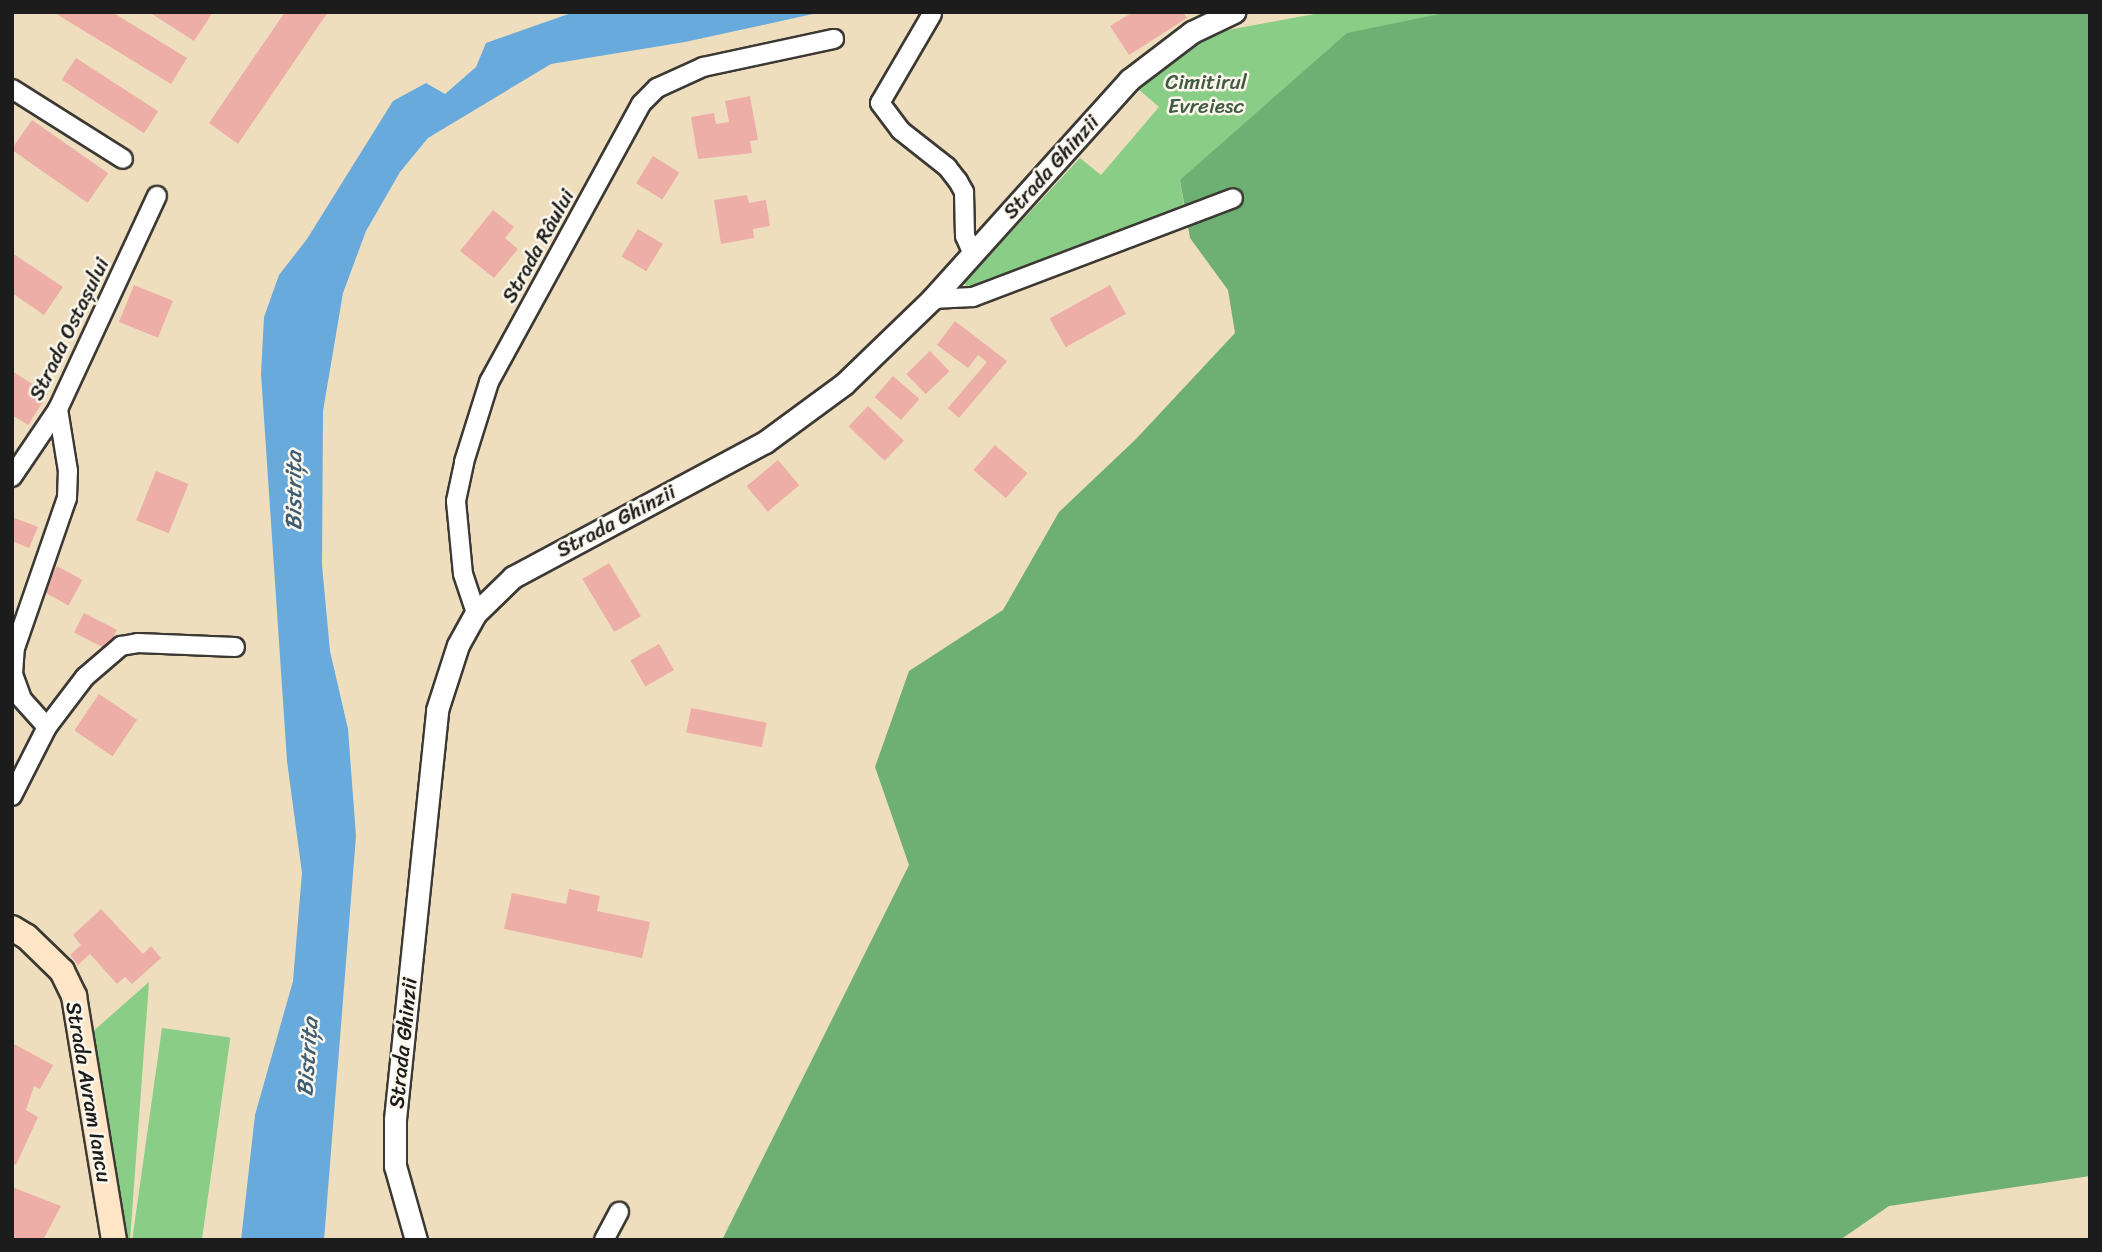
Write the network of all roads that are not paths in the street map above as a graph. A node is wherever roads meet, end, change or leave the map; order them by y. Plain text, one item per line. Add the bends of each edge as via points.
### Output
1 (1234, 12) edge
2 (932, 14) dead end
3 (834, 39) dead end
4 (12, 89) edge
5 (123, 159) dead end
6 (157, 196) dead end
7 (1233, 198) dead end
8 (973, 254) junction
9 (932, 299) junction
10 (58, 409) junction
11 (12, 477) edge
12 (476, 613) junction
13 (234, 647) dead end
14 (47, 727) junction
15 (12, 796) edge
16 (12, 928) edge
17 (618, 1212) dead end
18 (114, 1240) edge
19 (416, 1240) edge
20 (604, 1240) edge

1 - 8 street, Strada Ghinzii via 1192,32 1129,80
2 - 8 street via 880,103 900,130 958,181 964,192 965,236
3 - 12 street, Strada Râului via 703,67 657,88 641,104 489,382 456,501 463,574
4 - 5 street
6 - 10 street, Strada Ostașului
7 - 9 street via 974,297
8 - 9 street, Strada Ghinzii
9 - 12 street, Strada Ghinzii via 844,384 765,442 513,577
10 - 11 street, Strada Ostașului
10 - 14 street via 68,471 67,498 15,648 13,674 22,699
12 - 19 street, Strada Ghinzii via 458,645 436,710 397,1106 395,1166
13 - 14 street via 121,646 85,677
14 - 15 street
16 - 18 main road, Strada Avram Iancu via 62,971 74,996
17 - 20 street

